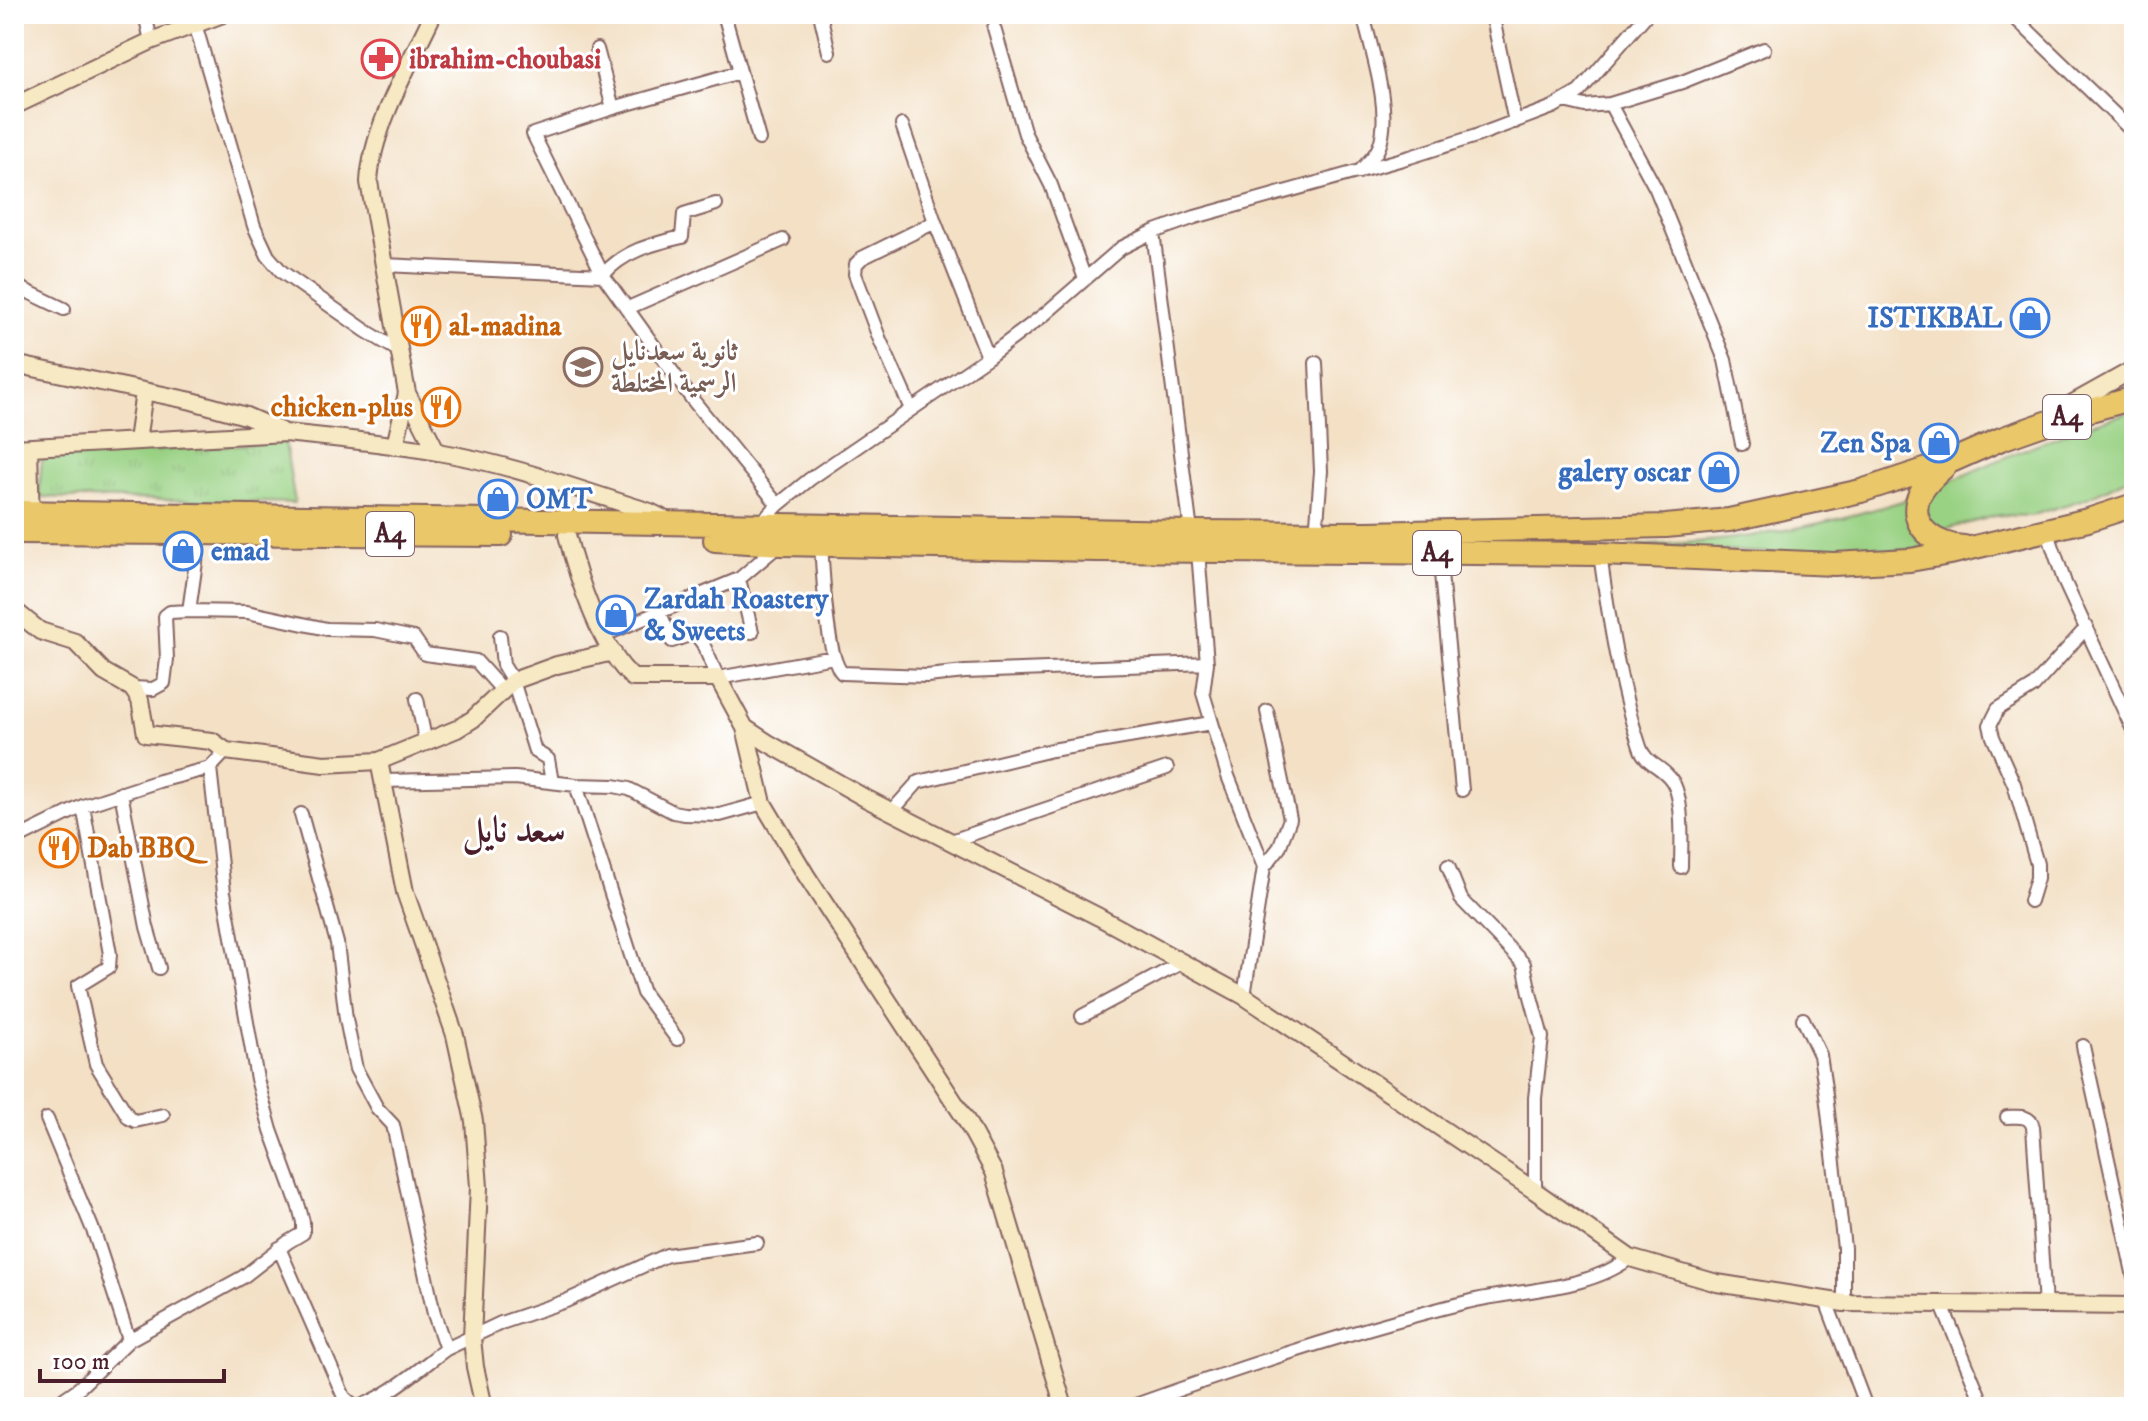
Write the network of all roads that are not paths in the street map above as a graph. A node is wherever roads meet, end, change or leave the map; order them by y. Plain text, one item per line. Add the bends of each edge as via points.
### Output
1 (145, 14) edge
2 (223, 14) edge
3 (433, 14) edge
4 (724, 14) edge
5 (820, 14) edge
6 (1363, 14) edge
7 (1492, 14) edge
8 (1647, 14) edge
9 (2011, 14) edge
10 (195, 24) junction
11 (994, 28) dead end
12 (151, 41) junction
13 (597, 49) dead end
14 (1764, 49) dead end
15 (829, 52) dead end
16 (740, 72) junction
17 (1564, 101) junction
18 (1610, 104) junction
19 (14, 106) edge
20 (613, 108) junction
21 (1515, 122) junction
22 (902, 125) dead end
23 (2134, 133) edge
24 (759, 139) dead end
25 (1359, 172) junction
26 (716, 204) dead end
27 (935, 222) junction
28 (1153, 232) junction
29 (783, 240) dead end
30 (384, 265) junction
31 (603, 275) junction
32 (1085, 279) junction
33 (14, 285) edge
34 (628, 308) junction
35 (64, 309) dead end
36 (401, 352) junction
37 (988, 357) junction
38 (1316, 363) dead end
39 (14, 364) edge
40 (2134, 369) edge
41 (144, 392) junction
42 (407, 393) junction
43 (2134, 398) edge
44 (911, 409) junction
45 (285, 433) junction
46 (2001, 439) junction
47 (137, 441) junction
48 (1742, 444) dead end
49 (395, 446) junction
50 (22, 448) edge
51 (437, 452) junction
52 (1949, 462) junction
53 (14, 484) edge
54 (2134, 495) edge
55 (778, 505) junction
56 (2134, 505) edge
57 (2088, 520) junction
58 (20, 522) edge
59 (676, 525) junction
60 (2047, 530) junction
61 (200, 534) junction
62 (567, 535) junction
63 (768, 537) junction
64 (1194, 541) junction
65 (1316, 542) junction
66 (821, 544) junction
67 (1973, 548) junction
68 (1439, 553) junction
69 (1600, 554) junction
70 (739, 579) junction
71 (14, 610) edge
72 (189, 611) junction
73 (659, 611) junction
74 (2087, 627) junction
75 (752, 632) dead end
76 (604, 635) junction
77 (500, 636) dead end
78 (613, 652) junction
79 (834, 657) junction
80 (1207, 663) junction
81 (718, 678) junction
82 (508, 686) junction
83 (132, 688) junction
84 (417, 699) dead end
85 (2129, 709) edge
86 (1267, 711) dead end
87 (1211, 723) junction
88 (745, 728) junction
89 (2134, 732) edge
90 (426, 744) junction
91 (226, 751) junction
92 (379, 761) junction
93 (210, 768) junction
94 (1167, 768) dead end
95 (383, 781) junction
96 (552, 782) junction
97 (576, 785) junction
98 (1462, 790) dead end
99 (121, 793) junction
100 (763, 803) junction
101 (83, 806) junction
102 (892, 811) junction
103 (301, 814) dead end
104 (14, 840) edge
105 (951, 841) junction
106 (1448, 866) dead end
107 (1264, 867) junction
108 (1681, 867) dead end
109 (2030, 901) dead end
110 (1181, 963) junction
111 (159, 968) dead end
112 (1244, 996) junction
113 (1082, 1016) dead end
114 (1803, 1019) dead end
115 (677, 1039) dead end
116 (2083, 1046) dead end
117 (163, 1115) dead end
118 (2007, 1117) dead end
119 (47, 1119) dead end
120 (1535, 1191) junction
121 (757, 1243) dead end
122 (279, 1248) junction
123 (1630, 1258) junction
124 (2134, 1277) edge
125 (1826, 1301) junction
126 (1844, 1303) junction
127 (1941, 1303) junction
128 (2045, 1305) junction
129 (2134, 1306) edge
130 (472, 1338) junction
131 (129, 1340) junction
132 (446, 1349) junction
133 (52, 1407) edge
134 (484, 1407) edge
135 (1064, 1407) edge
136 (1130, 1407) edge
137 (1866, 1407) edge
138 (1984, 1407) edge

1 - 12 street
2 - 10 street
3 - 30 street via 391,105 370,169
4 - 16 street
5 - 15 street
6 - 25 street via 1382,98 1383,135 1377,152
7 - 21 street
8 - 17 street via 1579,92
9 - 23 street
10 - 12 street
10 - 36 street via 254,226 268,256 296,282
11 - 32 street via 1025,134 1051,185
12 - 19 street
13 - 20 street
14 - 18 street
16 - 20 street
16 - 24 street
17 - 18 street
17 - 21 street
18 - 48 street via 1656,189 1725,360
20 - 31 street via 533,134
21 - 25 street
22 - 27 street
25 - 28 street
26 - 31 street via 684,214 682,237 646,245
27 - 37 street
27 - 44 street via 862,258 855,269
28 - 32 street via 1121,248
28 - 64 street
29 - 34 street
30 - 31 street
30 - 36 street
31 - 34 street
32 - 37 street
33 - 35 street
34 - 55 street via 692,399
36 - 42 street
37 - 44 street
38 - 65 street via 1321,471
39 - 41 street
40 - 46 street
41 - 45 street via 222,408
41 - 47 street
42 - 49 street
42 - 51 street
43 - 46 highway, A4
44 - 55 street
45 - 47 street
45 - 49 street
46 - 52 highway, A4
47 - 50 street
49 - 51 street
50 - 58 street
51 - 59 street via 529,473
52 - 65 highway, A4 via 1861,491 1729,520
52 - 67 highway via 1920,494 1920,523 1942,544
53 - 58 street
54 - 57 highway
55 - 63 street
56 - 57 highway, A4
57 - 60 highway, A4
58 - 59 highway, A4 via 324,516
58 - 61 highway, A4
59 - 63 highway, A4
60 - 67 highway, A4
60 - 74 street
61 - 62 highway, A4
61 - 72 street
62 - 63 highway, A4
62 - 76 street
63 - 64 highway, A4
63 - 66 highway, A4
63 - 70 street
64 - 65 highway, A4
64 - 66 highway, A4
64 - 80 street
65 - 68 highway, A4
66 - 79 street
67 - 69 highway, A4 via 1910,560 1834,564
68 - 69 highway, A4
68 - 98 street
69 - 108 street via 1640,747 1648,762 1669,776 1678,797
70 - 73 street
70 - 75 street
71 - 83 street via 40,631 75,642 104,672
72 - 82 street via 247,612 327,629 414,638 425,654 476,661
72 - 83 street via 167,613 163,619 164,683 153,689
73 - 76 street
73 - 81 street via 672,641 695,633
74 - 85 street
74 - 109 street via 2033,687 1998,709 1990,725 2037,864
76 - 78 street
77 - 82 street
78 - 81 street via 637,679
78 - 82 street via 557,665
79 - 80 street via 842,673 927,676
79 - 81 street
80 - 87 street via 1203,693
81 - 88 street
82 - 90 street via 473,719
82 - 96 street via 535,751 548,759
83 - 91 street via 140,700 146,734 212,741
84 - 90 street
85 - 89 street
86 - 107 street via 1290,819 1279,848
87 - 102 street via 1052,750 918,782
87 - 107 street
88 - 100 street
88 - 102 street
90 - 92 street
91 - 92 street via 324,764
91 - 93 street
92 - 95 street
93 - 99 street
93 - 122 street via 224,892 257,1079 303,1222 303,1233
94 - 105 street
95 - 96 street via 505,777
95 - 130 street via 405,892 455,1035 474,1121 479,1187
96 - 97 street
97 - 100 street via 629,789 684,814 720,815
97 - 115 street via 643,993
99 - 101 street
99 - 111 street
100 - 135 street via 985,1152 1001,1190
101 - 104 street
101 - 117 street via 110,954 109,967 78,986 93,1056 129,1118
102 - 105 street
103 - 132 street via 337,943 356,1069 393,1125
105 - 110 street
106 - 120 street via 1461,899 1524,964 1542,1037 1535,1098
107 - 112 street
110 - 112 street
110 - 113 street
112 - 120 street
114 - 126 street via 1820,1055 1826,1095 1844,1248
116 - 124 street
118 - 128 street via 2032,1122
119 - 131 street via 95,1235
120 - 123 street
121 - 130 street via 667,1255
122 - 131 street via 243,1277
122 - 132 street via 344,1397 354,1406 375,1399
123 - 125 street via 1717,1283
123 - 136 street via 1601,1276 1454,1306 1268,1359
125 - 126 street
125 - 137 street
126 - 127 street
127 - 128 street
127 - 138 street
128 - 129 street
130 - 132 street
130 - 134 street
131 - 133 street

